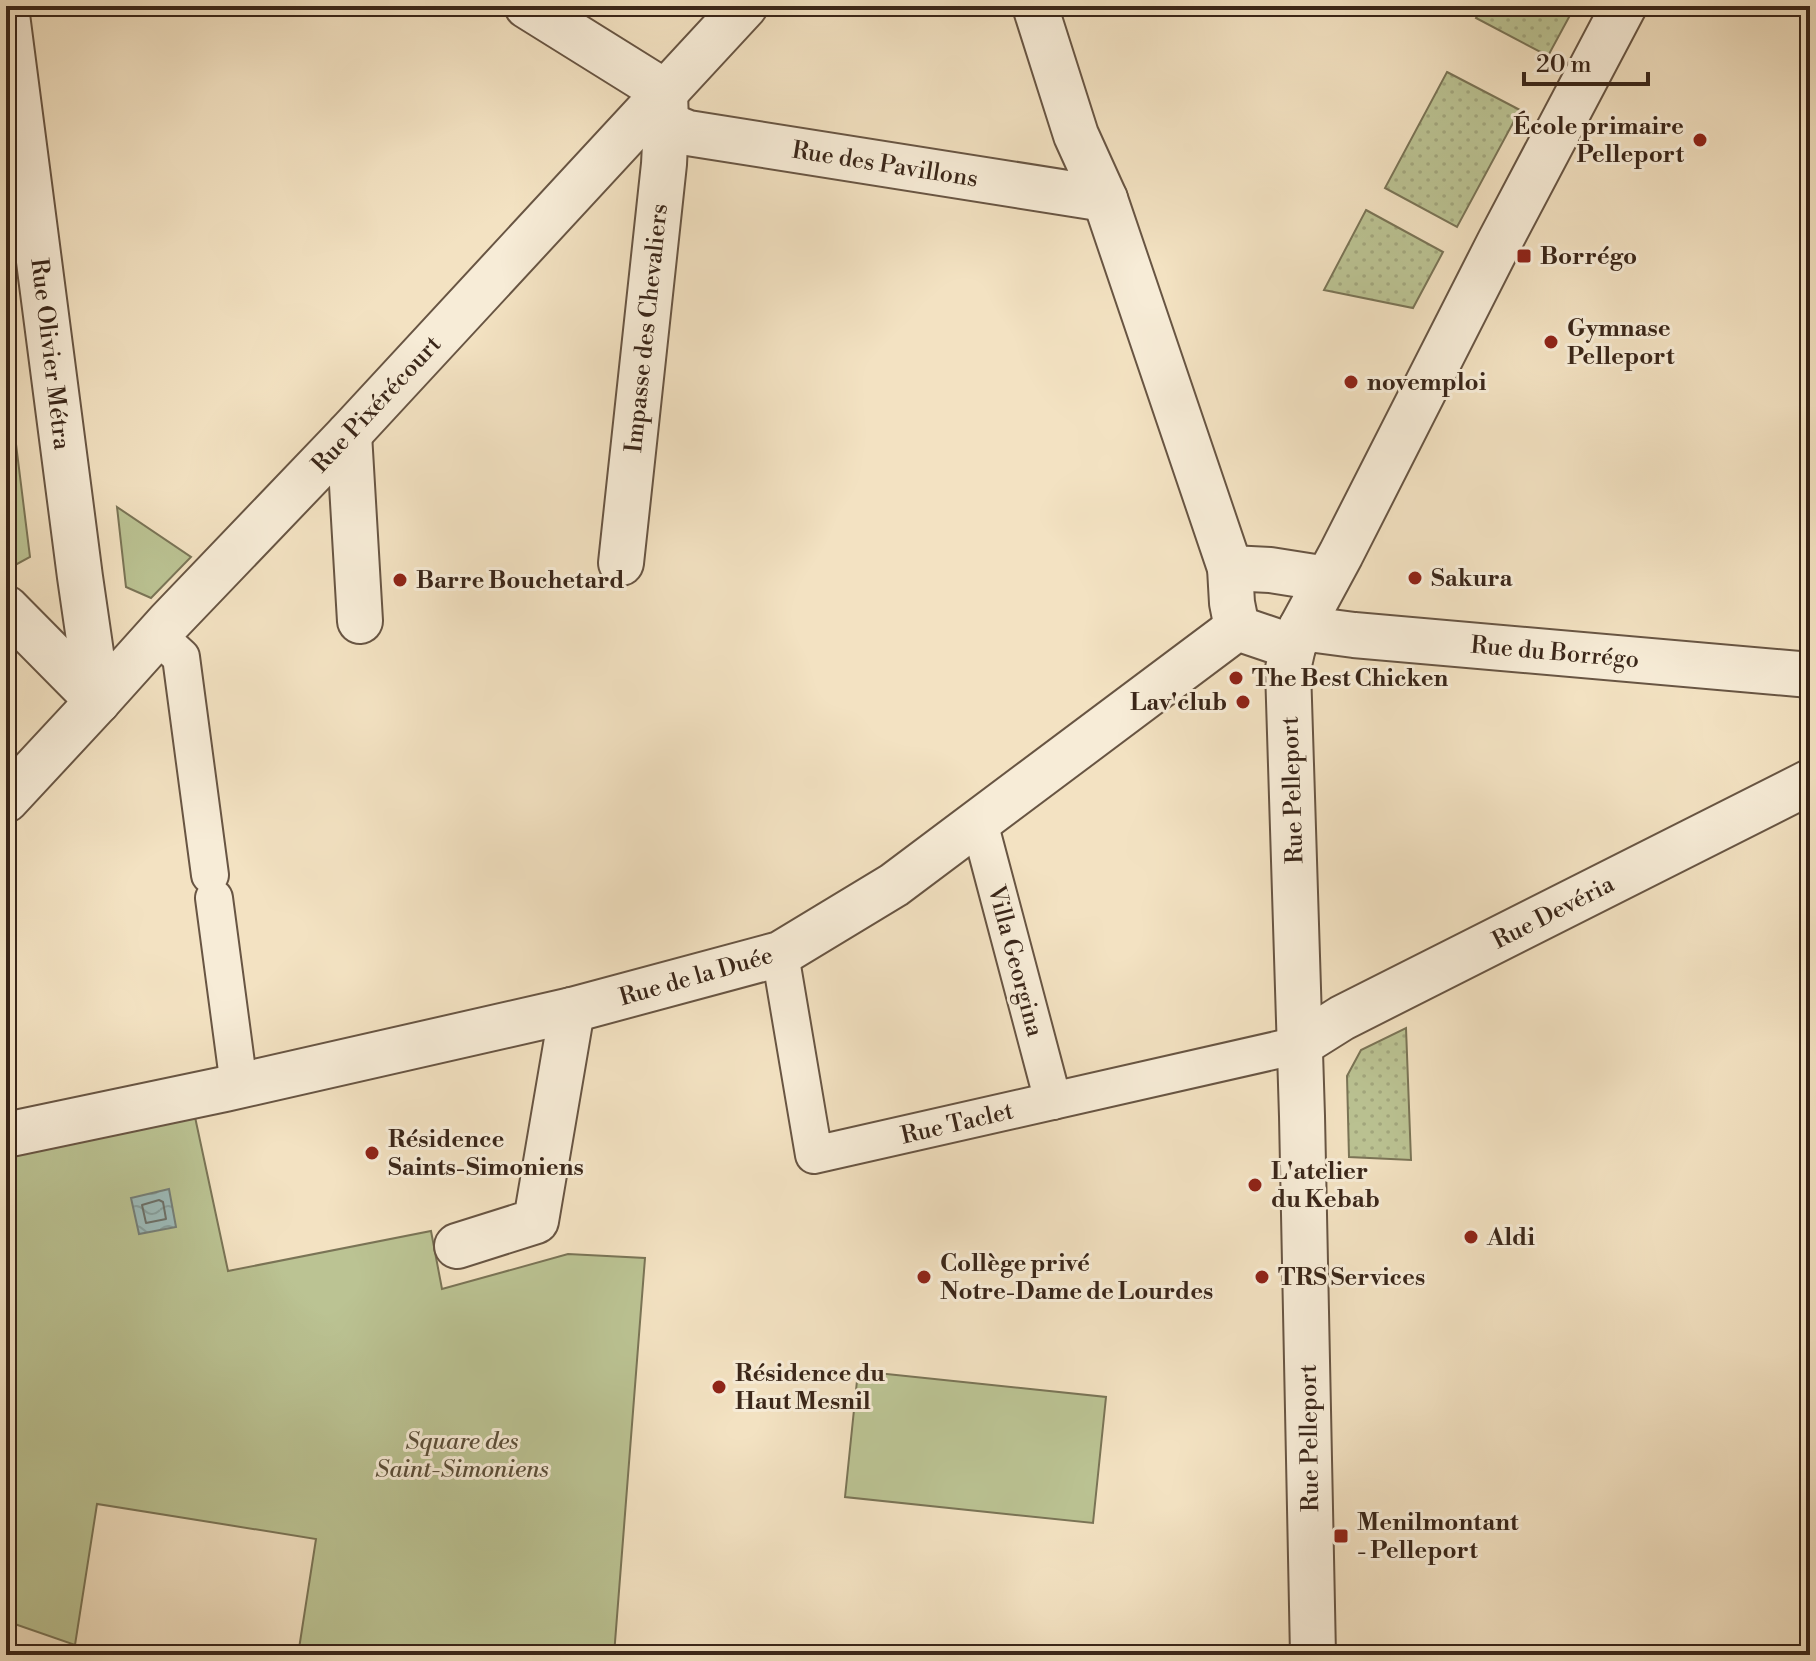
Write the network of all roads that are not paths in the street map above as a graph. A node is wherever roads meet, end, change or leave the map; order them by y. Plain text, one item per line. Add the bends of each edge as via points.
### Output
1 (527, 6) edge
2 (745, 6) edge
3 (1035, 6) edge
4 (1624, 6) edge
5 (6, 7) edge
6 (666, 108) junction
7 (1105, 199) junction
8 (349, 434) junction
9 (621, 563) dead end
10 (1230, 568) junction
11 (1327, 579) junction
12 (6, 608) edge
13 (360, 621) dead end
14 (1237, 628) junction
15 (157, 635) junction
16 (1297, 637) junction
17 (1810, 675) edge
18 (98, 701) junction
19 (1810, 782) edge
20 (6, 800) edge
21 (979, 822) junction
22 (780, 954) junction
23 (572, 1010) junction
24 (1299, 1045) junction
25 (239, 1086) junction
26 (1053, 1101) junction
27 (6, 1135) edge
28 (457, 1246) dead end
29 (1313, 1655) edge

1 - 6 street, Rue des Pavillons
2 - 6 street, Rue Pixérécourt
3 - 7 street via 1076,135
4 - 11 street, Rue Pelleport
5 - 18 street, Rue Olivier Métra
6 - 7 street, Rue des Pavillons via 688,133
6 - 8 street, Rue Pixérécourt
6 - 9 street, Impasse des Chevaliers
7 - 10 street
8 - 13 street
8 - 15 street, Rue Pixérécourt
10 - 11 street
10 - 14 street
11 - 16 street, Rue Pelleport
12 - 18 street
14 - 16 street
14 - 21 street, Rue de la Duée
15 - 18 street, Rue Pixérécourt
15 - 25 street via 181,657
16 - 17 street, Rue du Borrégo via 1354,635
16 - 24 street, Rue Pelleport via 1288,669
18 - 20 street, Rue Pixérécourt
19 - 24 street, Rue Devéria via 1342,1018
21 - 22 street, Rue de la Duée via 894,885
21 - 26 street, Villa Georgina
22 - 23 street, Rue de la Duée
22 - 26 street, Rue Taclet via 814,1155
23 - 25 street, Rue de la Duée
23 - 28 street via 536,1221
24 - 26 street, Rue Taclet
24 - 29 street, Rue Pelleport
25 - 27 street, Rue de la Duée

